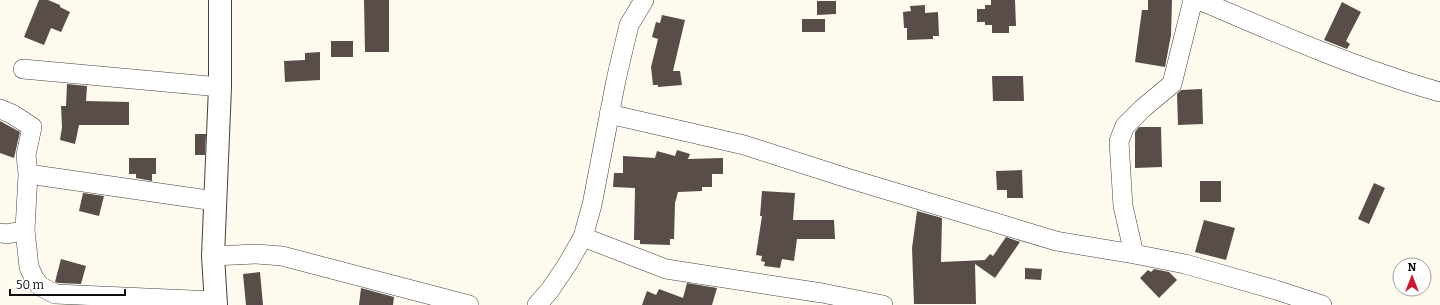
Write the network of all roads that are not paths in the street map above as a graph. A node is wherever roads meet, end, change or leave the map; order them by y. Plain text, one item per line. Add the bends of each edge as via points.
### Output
1 (220, 0) edge
2 (644, 0) edge
3 (1192, 0) edge
4 (1199, 0) edge
5 (23, 69) dead end
6 (220, 87) junction
7 (1440, 92) edge
8 (0, 110) edge
9 (609, 114) junction
10 (28, 174) junction
11 (215, 200) junction
12 (25, 230) junction
13 (0, 233) edge
14 (583, 237) junction
15 (1134, 254) junction
16 (213, 256) junction
17 (215, 303) edge
18 (469, 305) edge
19 (537, 305) edge
20 (883, 305) edge
21 (1322, 305) edge

1 - 6 street
2 - 9 street via 629,25
3 - 15 street via 1172,84 1125,126 1119,141 1123,206
4 - 7 street via 1342,59
5 - 6 street
6 - 11 street
8 - 10 street via 12,114 32,127 26,155
9 - 14 street via 592,205
9 - 15 street via 744,145 1056,241
10 - 11 street
10 - 12 street
11 - 16 street
12 - 13 street
12 - 17 street via 29,267 34,278 40,286 55,294
14 - 19 street via 563,271
14 - 20 street via 666,269
15 - 21 street via 1185,264
16 - 17 street
16 - 18 street via 282,256

